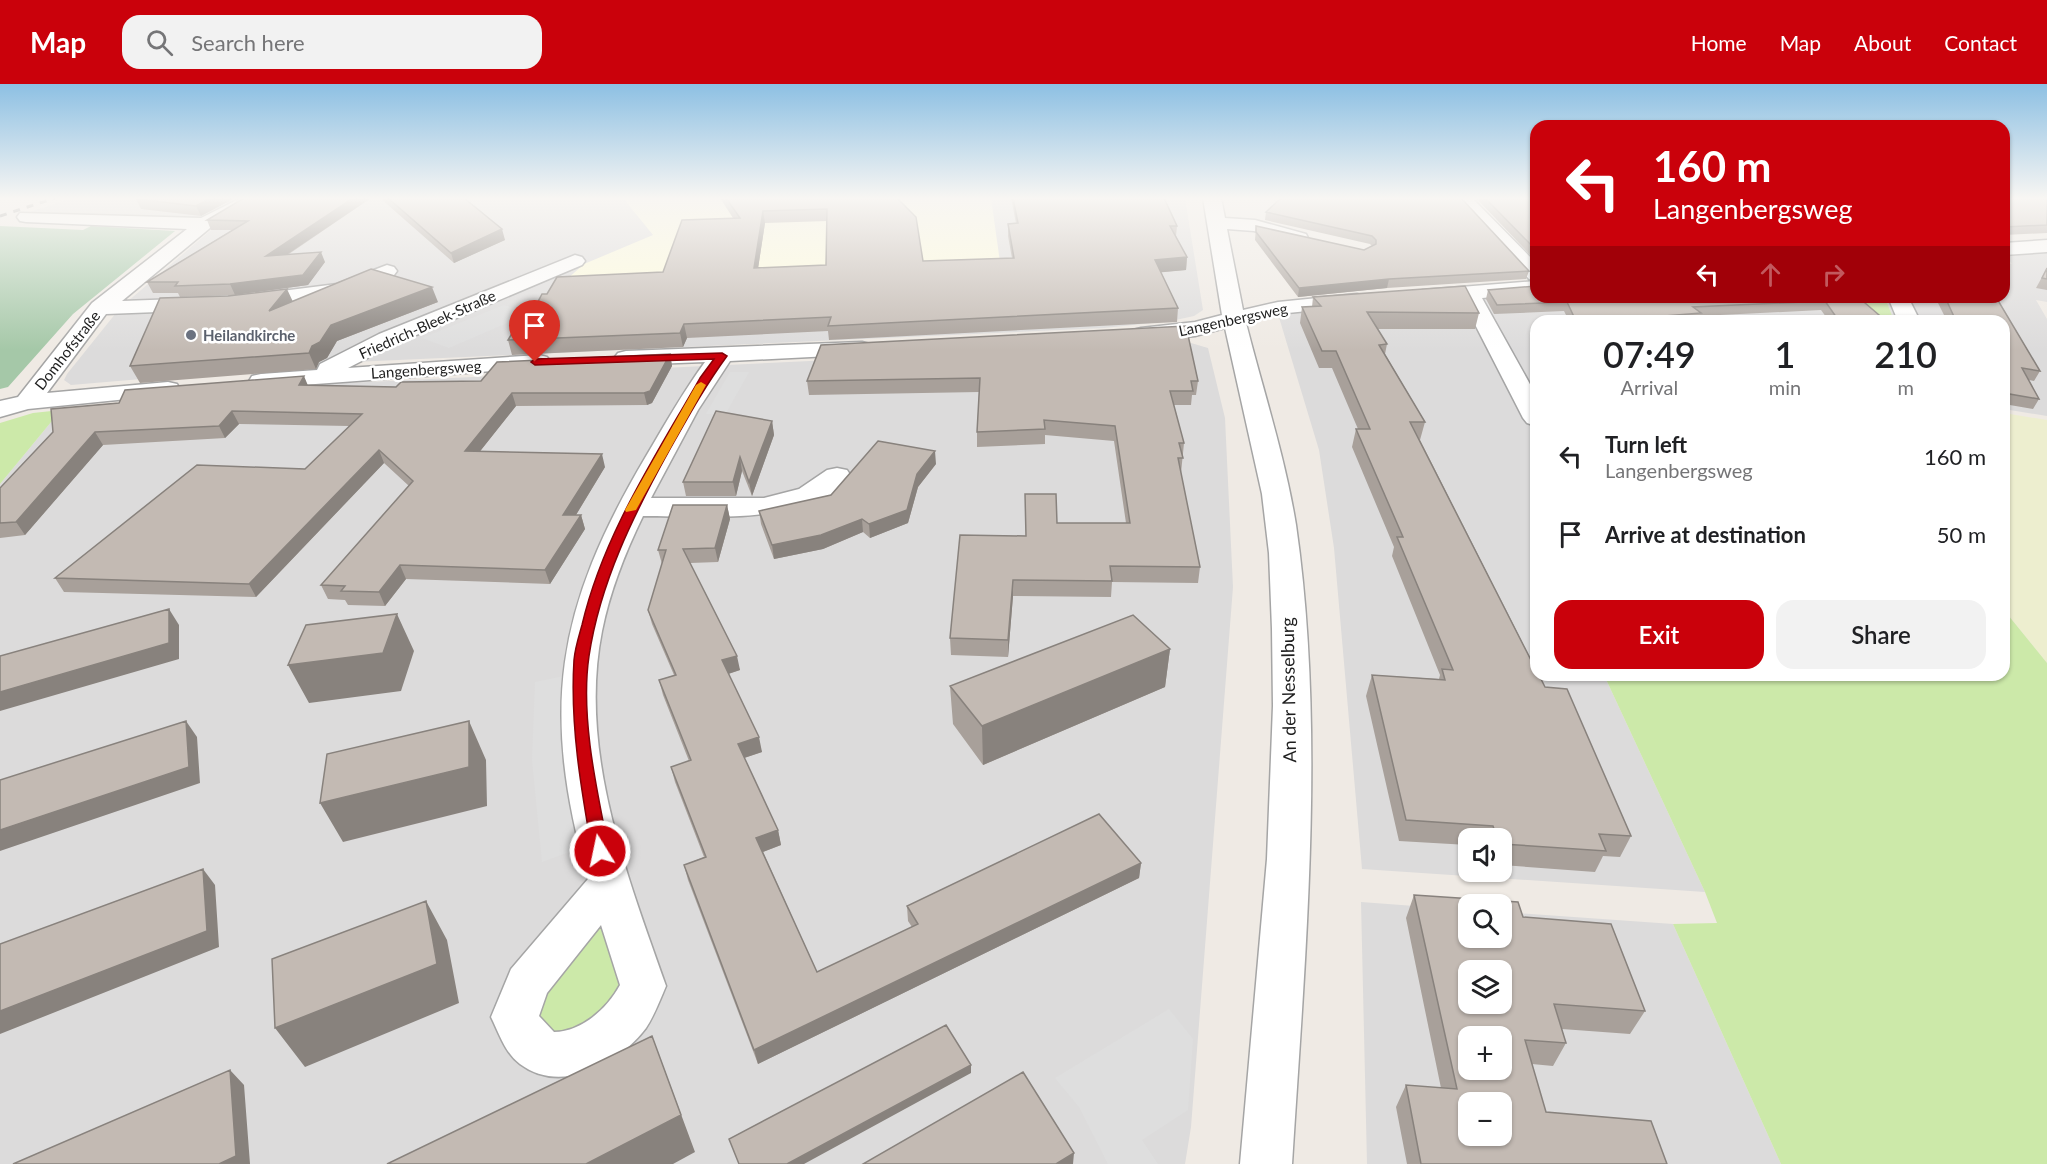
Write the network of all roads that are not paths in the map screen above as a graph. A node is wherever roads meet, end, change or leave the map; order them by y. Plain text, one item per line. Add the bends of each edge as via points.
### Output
1 (174, 248) edge
2 (1220, 248) edge
3 (1510, 248) edge
4 (575, 261) dead end
5 (1530, 269) edge
6 (387, 271) edge
7 (258, 281) edge
8 (1530, 287) edge
9 (1469, 292) junction
10 (1401, 297) edge
11 (1378, 299) edge
12 (235, 303) junction
13 (100, 308) junction
14 (1234, 319) junction
15 (1125, 336) edge
16 (880, 348) edge
17 (722, 356) junction
18 (606, 359) edge
19 (559, 361) edge
20 (313, 376) junction
21 (237, 383) edge
22 (191, 387) edge
23 (27, 402) junction
24 (1530, 407) edge
25 (0, 409) edge
26 (837, 476) dead end
27 (632, 507) junction
28 (609, 884) dead end
29 (1266, 1164) edge

1 - 13 street, Domhofstraße
2 - 14 street, An der Nesselburg
3 - 5 street
4 - 20 street, Friedrich-Bleek-Straße via 387,339
6 - 12 street via 341,290
7 - 12 street
8 - 9 street
9 - 10 street
9 - 24 street
11 - 14 street, Langenbergsweg via 1278,308
12 - 13 street
13 - 23 street, Domhofstraße
14 - 15 street, Langenbergsweg via 1195,329
14 - 29 street, An der Nesselburg via 1275,496 1284,551 1287,612 1289,771 1278,1011
16 - 17 street
17 - 18 street
17 - 27 street via 705,378
19 - 20 street, Langenbergsweg
20 - 21 street, Langenbergsweg
22 - 23 street
23 - 25 street
26 - 27 street via 809,495 765,507
27 - 28 street via 596,595 581,658 586,773

